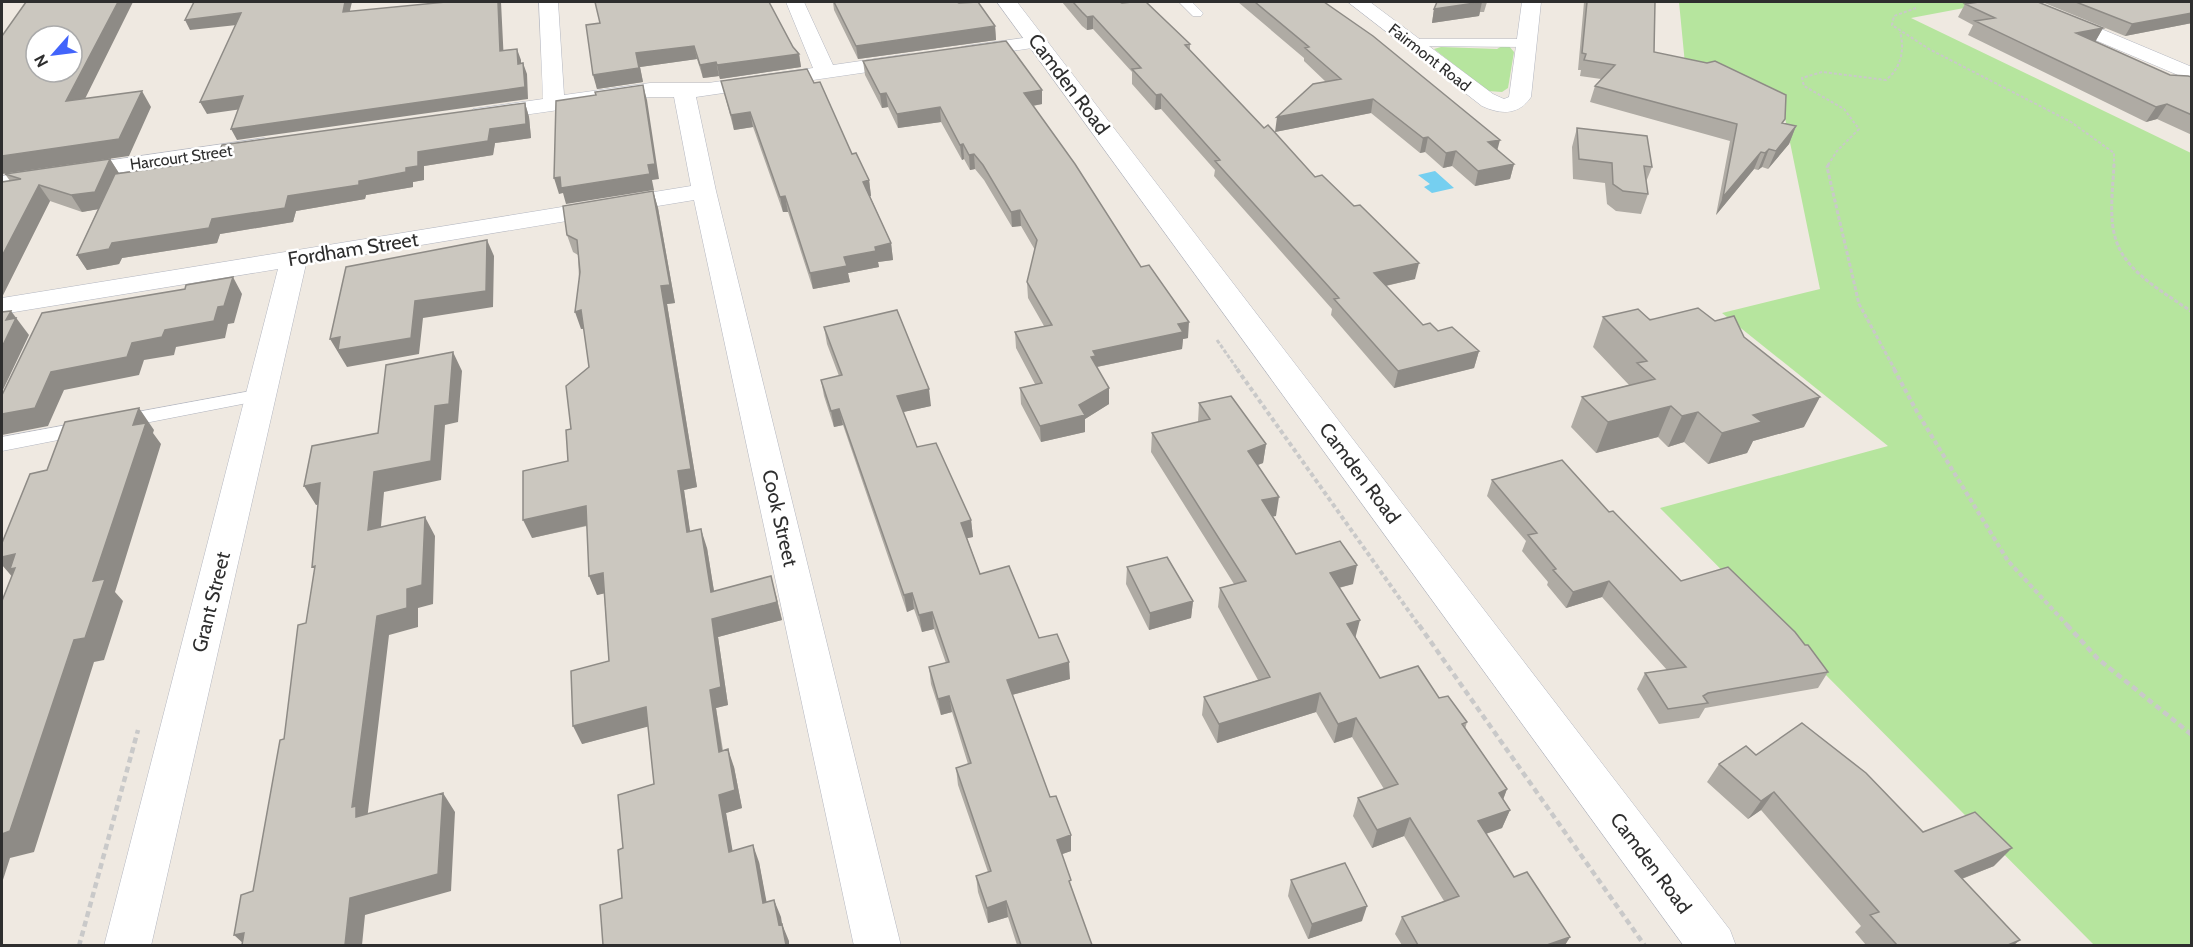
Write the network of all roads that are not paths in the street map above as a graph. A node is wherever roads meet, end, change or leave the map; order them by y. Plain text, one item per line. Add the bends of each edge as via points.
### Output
1 (548, 2) edge
2 (795, 2) edge
3 (1007, 2) edge
4 (1185, 2) edge
5 (1358, 2) edge
6 (1533, 2) edge
7 (2022, 2) edge
8 (1197, 13) dead end
9 (1038, 42) junction
10 (1528, 42) junction
11 (1412, 43) junction
12 (825, 72) junction
13 (2192, 75) edge
14 (684, 90) junction
15 (554, 104) junction
16 (460, 117) edge
17 (283, 142) edge
18 (2, 183) edge
19 (704, 191) junction
20 (294, 258) junction
21 (59, 296) junction
22 (2, 306) edge
23 (47, 321) edge
24 (261, 394) junction
25 (2, 444) edge
26 (127, 945) edge
27 (878, 945) edge
28 (1713, 945) edge

1 - 15 street
2 - 12 street
3 - 9 street, Camden Road
4 - 8 lane
5 - 11 street, Fairmont Road
6 - 10 street
7 - 13 street
9 - 12 street
9 - 28 street, Camden Road
10 - 11 lane
10 - 11 street, Fairmont Road via 1520,97 1506,106 1485,99
12 - 14 street via 708,90
14 - 15 street via 650,90
14 - 19 street, Cook Street
15 - 16 street
17 - 18 street, Harcourt Street
19 - 20 street, Fordham Street
19 - 27 street, Cook Street
20 - 21 street, Fordham Street
20 - 24 street, Grant Street
21 - 22 street, Fordham Street
21 - 23 lane
24 - 25 lane
24 - 26 street, Grant Street

